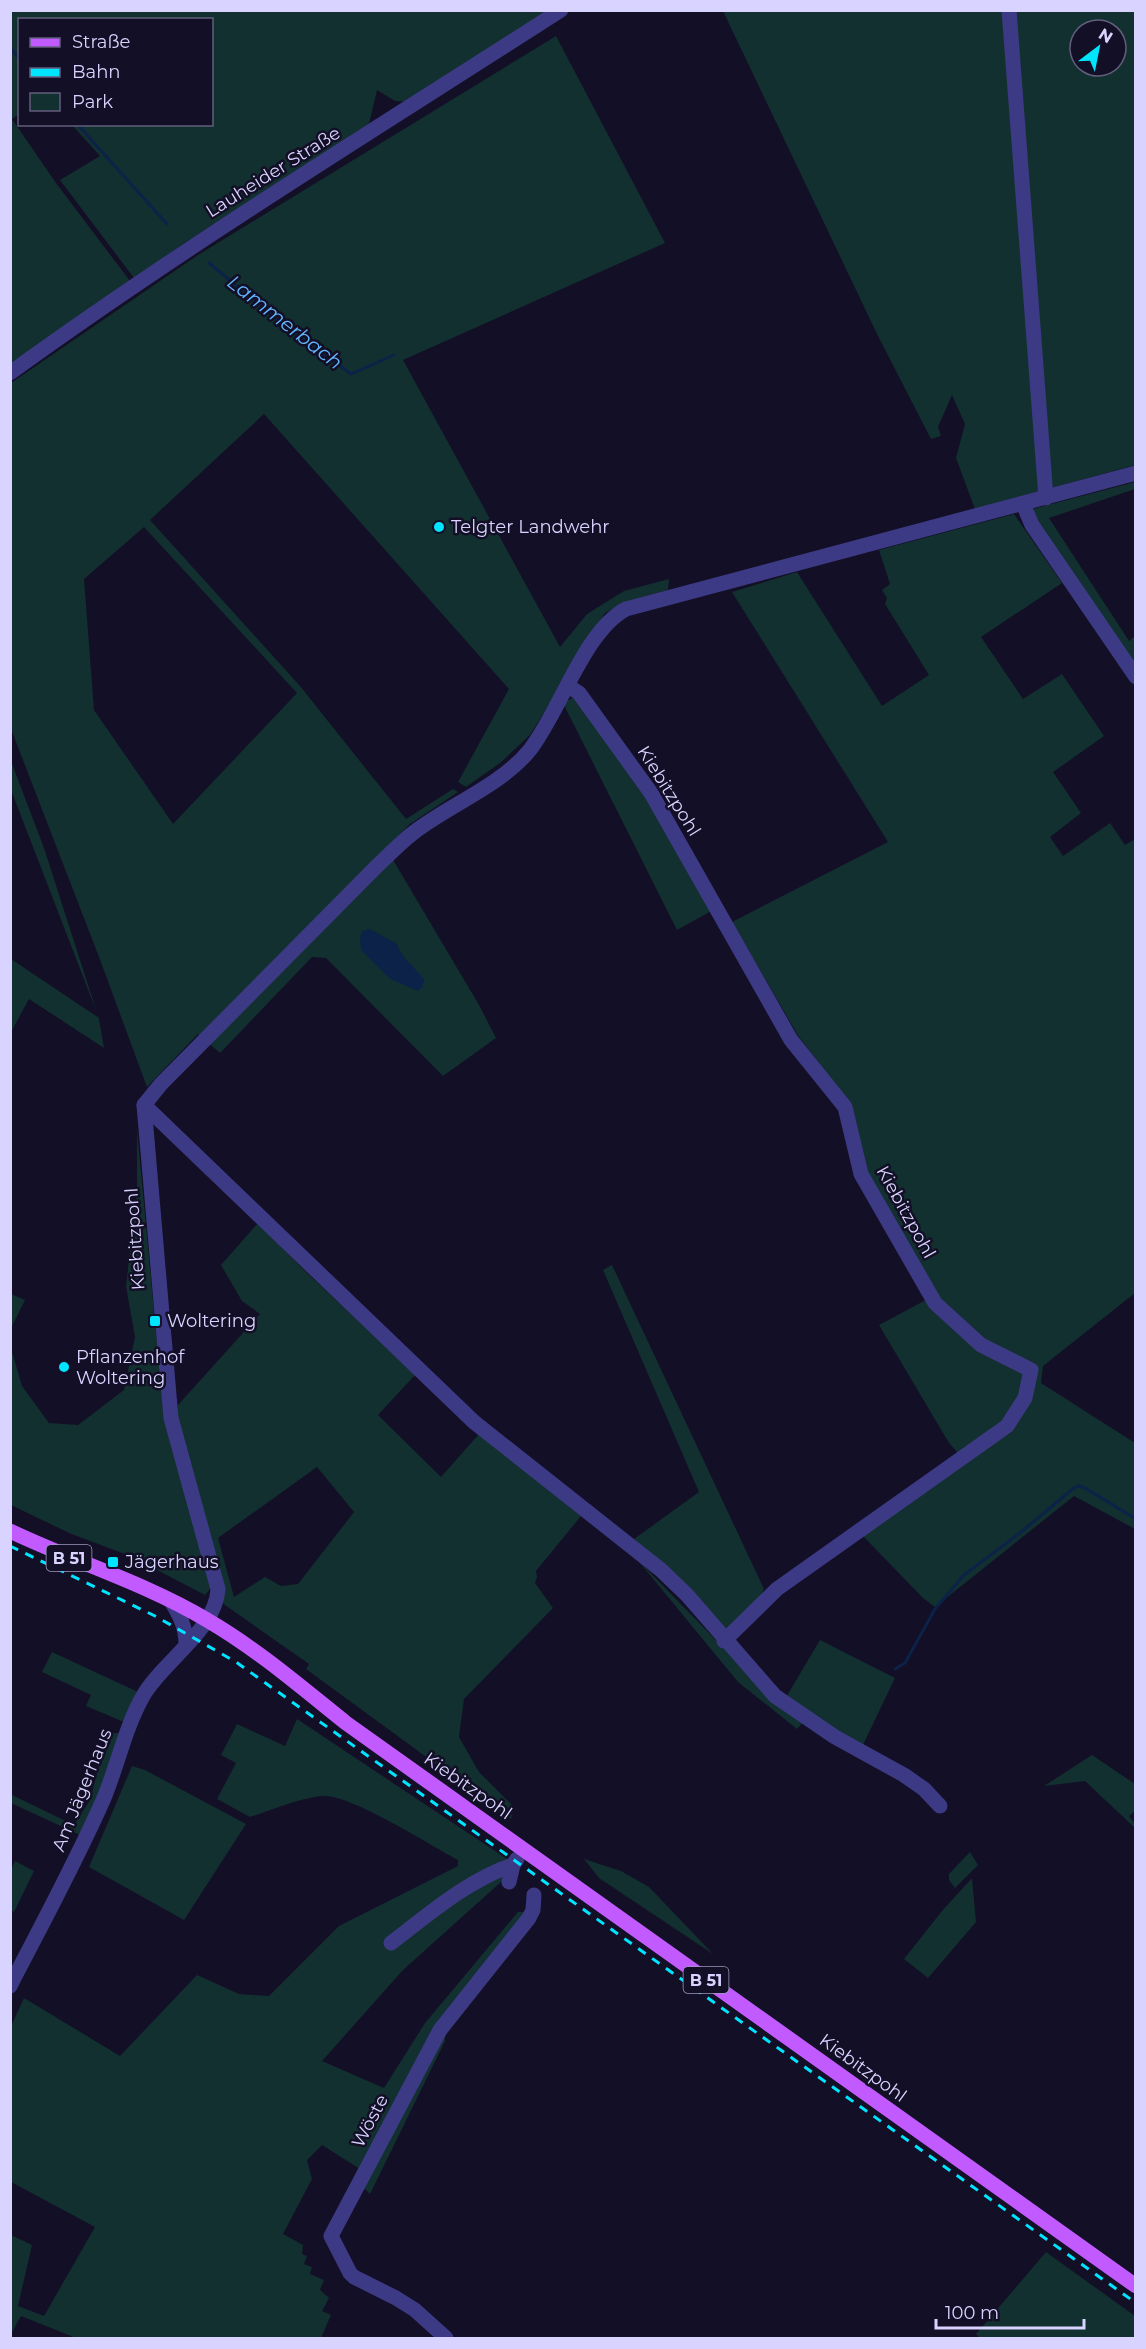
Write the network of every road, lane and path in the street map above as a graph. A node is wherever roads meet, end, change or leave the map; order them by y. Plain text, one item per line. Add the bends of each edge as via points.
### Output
1 (561, 10) edge
2 (1009, 10) edge
3 (10, 373) edge
4 (1136, 473) edge
5 (1046, 498) junction
6 (1023, 504) junction
7 (1136, 677) edge
8 (568, 686) junction
9 (144, 1106) junction
10 (10, 1531) edge
11 (171, 1601) junction
12 (206, 1619) junction
13 (724, 1641) junction
14 (186, 1645) junction
15 (940, 1806) dead end
16 (523, 1849) junction
17 (513, 1865) junction
18 (509, 1882) dead end
19 (534, 1895) dead end
20 (391, 1943) dead end
21 (10, 1986) edge
22 (1136, 2286) edge
23 (446, 2338) edge

1 - 3 street, Lauheider Straße via 210,235
2 - 5 street
4 - 5 street
5 - 6 street
6 - 7 street via 1032,525
6 - 8 street via 626,609 606,623
8 - 9 street via 528,753 507,772 413,833 169,1076
8 - 13 street, Kiebitzpohl via 579,693 651,793 791,1040 845,1107 861,1174 935,1303 981,1345 1030,1370 1025,1398 1007,1426 777,1589
9 - 12 street, Kiebitzpohl via 171,1418 218,1589 217,1601
9 - 13 street via 474,1422 643,1554 687,1595
10 - 11 main road, B 51
11 - 12 main road, B 51
11 - 14 street via 182,1620
12 - 14 street, Am Jägerhaus
12 - 16 main road, Kiebitzpohl / B 51
13 - 15 street via 775,1696 835,1737 904,1775
14 - 21 street, Am Jägerhaus via 143,1695 93,1821
16 - 17 street
16 - 22 main road, Kiebitzpohl / B 51
17 - 18 street
17 - 20 street via 492,1872
19 - 23 street, Wöste via 529,1918 440,2030 331,2236 354,2277 406,2304

